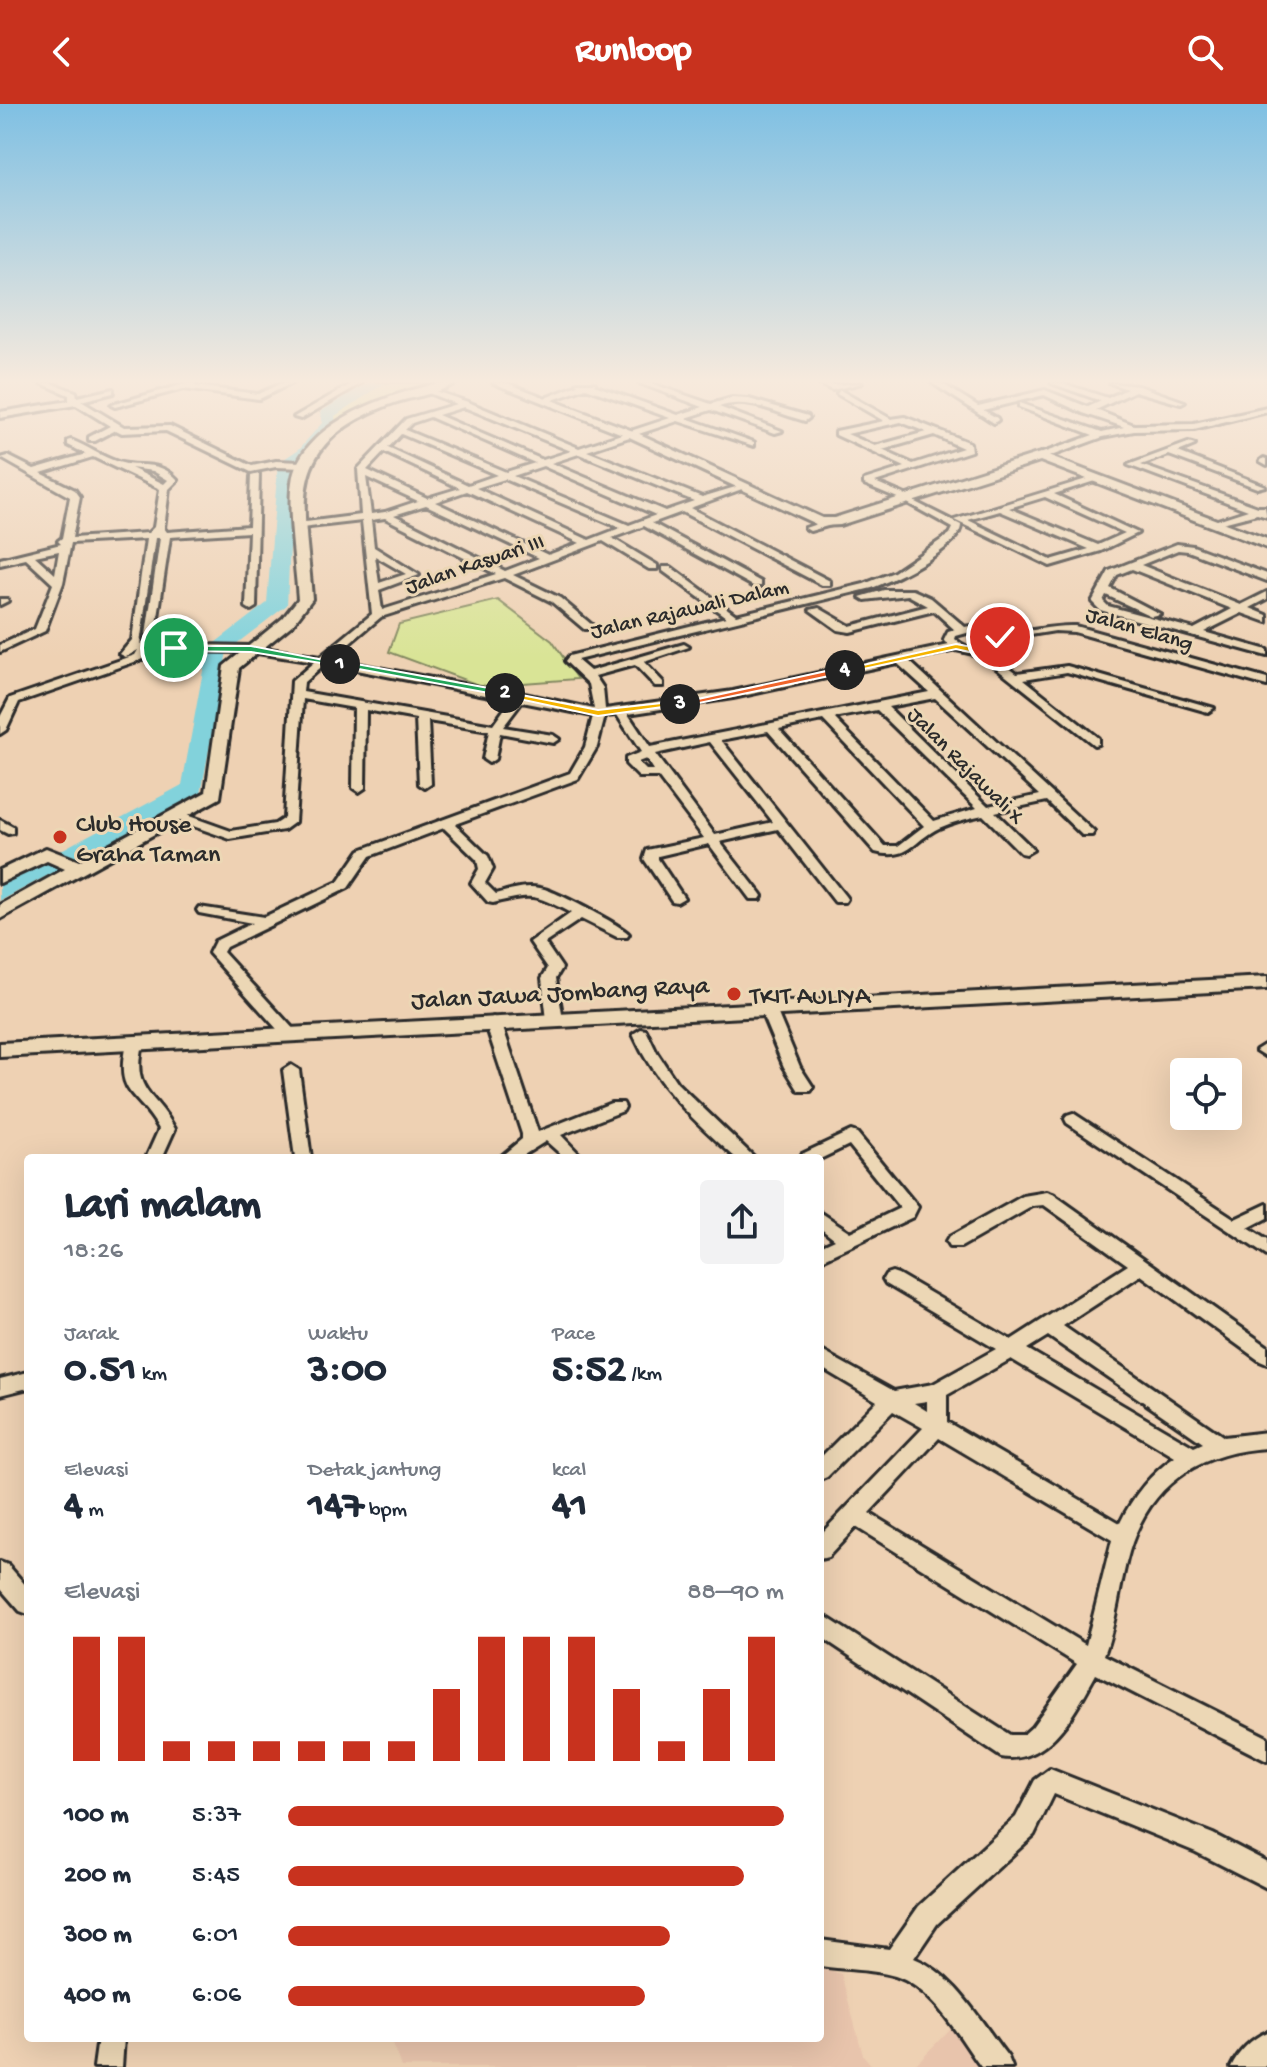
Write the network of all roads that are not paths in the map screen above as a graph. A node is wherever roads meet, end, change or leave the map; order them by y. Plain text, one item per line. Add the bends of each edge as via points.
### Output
1 (38, 475) edge
2 (137, 475) edge
3 (296, 475) edge
4 (361, 475) edge
5 (368, 475) edge
6 (436, 475) edge
7 (504, 475) joint
8 (571, 475) edge
9 (638, 475) edge
10 (714, 475) edge
11 (884, 475) edge
12 (984, 475) edge
13 (1075, 475) edge
14 (1158, 475) edge
15 (1236, 475) edge
16 (256, 476) dead end
17 (1088, 480) junction
18 (1264, 484) edge
19 (739, 487) junction
20 (464, 488) junction
21 (1046, 494) junction
22 (1225, 499) junction
23 (905, 500) junction
24 (703, 501) junction
25 (425, 502) junction
26 (682, 508) junction
27 (1001, 508) junction
28 (1264, 510) edge
29 (386, 515) junction
30 (665, 515) junction
31 (368, 519) junction
32 (644, 522) junction
33 (811, 524) junction
34 (1221, 524) junction
35 (301, 525) junction
36 (628, 528) junction
37 (254, 529) junction
38 (158, 533) junction
39 (604, 537) junction
40 (824, 539) dead end
41 (588, 543) junction
42 (63, 544) junction
43 (1267, 547) edge
44 (369, 548) junction
45 (1098, 549) junction
46 (28, 555) junction
47 (547, 558) junction
48 (0, 562) edge
49 (1131, 565) junction
50 (653, 567) dead end
51 (667, 569) dead end
52 (505, 574) junction
53 (1267, 578) edge
54 (58, 583) junction
55 (826, 583) dead end
56 (757, 584) dead end
57 (374, 588) junction
58 (1103, 589) junction
59 (1267, 595) edge
60 (251, 607) dead end
61 (935, 608) junction
62 (1239, 610) junction
63 (377, 615) junction
64 (735, 619) junction
65 (1267, 619) edge
66 (588, 627) dead end
67 (961, 629) junction
68 (1192, 632) junction
69 (1000, 637) junction
70 (142, 644) junction
71 (684, 647) dead end
72 (956, 647) junction
73 (0, 649) edge
74 (251, 649) junction
75 (984, 652) junction
76 (1267, 653) edge
77 (899, 658) junction
78 (636, 660) junction
79 (325, 661) junction
80 (588, 675) junction
81 (1014, 677) junction
82 (1267, 683) edge
83 (659, 684) dead end
84 (296, 694) junction
85 (938, 694) junction
86 (520, 696) junction
87 (0, 700) edge
88 (360, 705) junction
89 (880, 706) junction
90 (1208, 708) dead end
91 (621, 712) junction
92 (598, 713) junction
93 (422, 715) junction
94 (825, 716) junction
95 (771, 727) junction
96 (0, 730) edge
97 (495, 730) junction
98 (713, 738) junction
99 (553, 739) dead end
100 (1094, 741) dead end
101 (649, 752) junction
102 (489, 759) dead end
103 (661, 773) junction
104 (425, 784) dead end
105 (359, 788) dead end
106 (1049, 797) junction
107 (987, 812) junction
108 (178, 816) junction
109 (447, 824) junction
110 (779, 825) junction
111 (932, 826) junction
112 (1087, 832) dead end
113 (713, 839) junction
114 (1026, 850) dead end
115 (76, 867) junction
116 (0, 877) edge
117 (755, 896) dead end
118 (677, 898) dead end
119 (840, 899) dead end
120 (204, 910) dead end
121 (582, 912) junction
122 (0, 913) edge
123 (267, 922) junction
124 (622, 934) dead end
125 (1267, 983) edge
126 (767, 1007) junction
127 (555, 1020) junction
128 (493, 1022) junction
129 (638, 1026) junction
130 (290, 1034) junction
131 (134, 1044) junction
132 (0, 1050) edge
133 (291, 1070) dead end
134 (805, 1087) dead end
135 (617, 1107) dead end
136 (1073, 1119) dead end
137 (549, 1134) junction
138 (530, 1141) junction
139 (156, 1154) edge
140 (302, 1154) edge
141 (512, 1154) edge
142 (571, 1154) edge
143 (743, 1154) edge
144 (816, 1154) edge
145 (1267, 1210) edge
146 (824, 1221) edge
147 (1234, 1227) junction
148 (848, 1240) junction
149 (955, 1242) dead end
150 (1267, 1249) edge
151 (824, 1252) edge
152 (1141, 1266) junction
153 (892, 1279) dead end
154 (1047, 1325) junction
155 (1011, 1350) junction
156 (1267, 1356) edge
157 (824, 1360) edge
158 (24, 1381) edge
159 (0, 1387) edge
160 (937, 1391) junction
161 (891, 1400) junction
162 (937, 1426) junction
163 (1267, 1440) edge
164 (1222, 1446) junction
165 (1190, 1455) junction
166 (824, 1467) edge
167 (853, 1514) junction
168 (1124, 1536) junction
169 (824, 1546) edge
170 (0, 1572) edge
171 (24, 1599) edge
172 (824, 1626) edge
173 (1091, 1660) junction
174 (1267, 1749) edge
175 (1267, 1875) edge
176 (824, 1954) edge
177 (895, 1963) junction
178 (111, 2042) edge
179 (1267, 2045) edge
180 (108, 2067) edge
181 (998, 2067) edge
182 (1245, 2067) edge

1 - 42 street via 74,495
2 - 38 street via 165,488
3 - 35 main road
4 - 31 street
5 - 25 street
6 - 20 street
7 - 20 street
7 - 36 street
8 - 30 street
9 - 24 street
10 - 19 main road
11 - 23 street via 867,480
12 - 23 main road
13 - 17 main road
14 - 22 street
15 - 18 street
16 - 37 street
17 - 21 street
17 - 34 main road
17 - 43 main road
18 - 22 street
19 - 24 street, Jalan Kasuari III
19 - 33 main road
20 - 25 street
20 - 41 street
21 - 27 street
21 - 45 street via 1133,533
22 - 28 street
23 - 33 main road
23 - 64 street, Jalan Rajawali Dalam via 958,527 954,536 884,580
24 - 26 street, Jalan Kasuari III
25 - 29 street
25 - 47 street
26 - 30 street, Jalan Kasuari III
26 - 55 street
27 - 45 street
27 - 45 street via 959,520 1050,563
28 - 34 street
29 - 31 street
29 - 52 street
30 - 32 street, Jalan Kasuari III
31 - 35 street
31 - 44 street
32 - 36 street, Jalan Kasuari III
32 - 56 street
33 - 40 street
34 - 43 main road
35 - 74 main road via 305,599 288,621
36 - 39 street, Jalan Kasuari III
37 - 38 street
37 - 60 street
38 - 42 street
38 - 70 street
39 - 41 street, Jalan Kasuari III
39 - 50 street
41 - 47 street, Jalan Kasuari III
42 - 46 street
42 - 54 street
44 - 57 street
44 - 57 street via 414,575
46 - 48 street
46 - 54 street
47 - 52 street, Jalan Kasuari III
49 - 53 street via 1183,546
49 - 58 street via 1113,573
49 - 62 street
51 - 64 street
52 - 63 street, Jalan Kasuari III
52 - 66 street via 556,600
54 - 73 street via 40,631
57 - 63 street
58 - 68 street
58 - 68 street via 1098,606
59 - 62 street
61 - 61 street via 901,588 815,612 850,629
61 - 67 street
62 - 65 street
62 - 68 street
63 - 79 street, Jalan Kasuari III
64 - 80 street, Jalan Rajawali Dalam via 573,658
67 - 69 street
67 - 72 street via 949,640
68 - 76 street
69 - 75 street via 1003,644
69 - 82 street, Jalan Elang via 1075,629
70 - 74 street
70 - 87 street via 123,656
70 - 96 street via 139,657 14,700
71 - 78 street
72 - 75 street
72 - 77 street
74 - 79 street
74 - 108 main road via 232,666 214,794
75 - 81 street
77 - 85 street
77 - 91 street
78 - 80 street
78 - 83 street
79 - 84 street, Jalan Kasuari III via 298,681
79 - 86 street
80 - 92 street, Jalan Rajawali Dalam via 599,693
81 - 90 street via 1064,669 1109,680 1136,699 1160,695
81 - 100 street
84 - 88 street
84 - 108 street via 290,819 279,827 230,835
85 - 89 street
85 - 106 street
86 - 92 street
86 - 97 street
88 - 93 street
88 - 105 street
89 - 94 street
89 - 107 street, Jalan Rajawali X
91 - 92 street
91 - 101 street
92 - 109 street, Jalan Rajawali Dalam via 583,767 574,776
93 - 97 street
93 - 104 street
94 - 95 street
94 - 111 street
95 - 98 street
95 - 111 street via 880,849 898,852
97 - 99 street
97 - 102 street
98 - 101 street
98 - 110 street
101 - 103 street
101 - 103 street via 630,761 643,774
103 - 113 street
106 - 107 street
106 - 112 street
107 - 111 street
107 - 114 street, Jalan Rajawali X
108 - 115 main road
109 - 121 street via 483,859 486,869 478,883 493,899 540,892
109 - 123 street, Jalan Rajawali Dalam via 365,853 343,885
110 - 113 street
110 - 119 street
113 - 117 street
113 - 118 street via 650,855
115 - 116 main road via 51,854
115 - 122 main road
120 - 123 street
121 - 124 street
121 - 127 street via 537,942 555,968 549,978
123 - 130 street, Jalan Rajawali Dalam via 220,944 216,953
125 - 126 main road, Jalan Jawa Jombang Raya
126 - 129 main road, Jalan Jawa Jombang Raya
126 - 134 street
127 - 128 main road, Jalan Jawa Jombang Raya
127 - 129 main road, Jalan Jawa Jombang Raya
128 - 130 main road, Jalan Jawa Jombang Raya
128 - 138 street
129 - 143 street via 649,1056 670,1086
130 - 131 main road, Jalan Jawa Jombang Raya
131 - 132 main road, Jalan Jawa Jombang Raya
131 - 139 street via 127,1072 167,1129
133 - 140 street
135 - 137 street
136 - 147 street
137 - 138 street
137 - 142 street
138 - 141 street
144 - 148 street via 851,1137 907,1201 907,1212
145 - 147 street
146 - 148 street
147 - 150 street
148 - 151 street
149 - 152 street via 1029,1200 1047,1198
152 - 154 street
152 - 156 street
153 - 155 street
154 - 155 street
154 - 164 street
155 - 160 street
155 - 165 street
157 - 161 street
158 - 159 street
160 - 161 street
160 - 162 street
161 - 162 street
161 - 166 street
162 - 167 street
162 - 168 street
163 - 164 street
164 - 165 street
165 - 168 street via 1156,1482
167 - 169 street
167 - 173 street
168 - 173 street
170 - 171 street
172 - 173 street via 1001,1745 1018,1750 1032,1745
173 - 174 street
175 - 177 street via 1204,1843 1050,1781 1025,1826 928,1915
176 - 177 street
177 - 181 street via 933,1984
178 - 180 street
179 - 182 street

